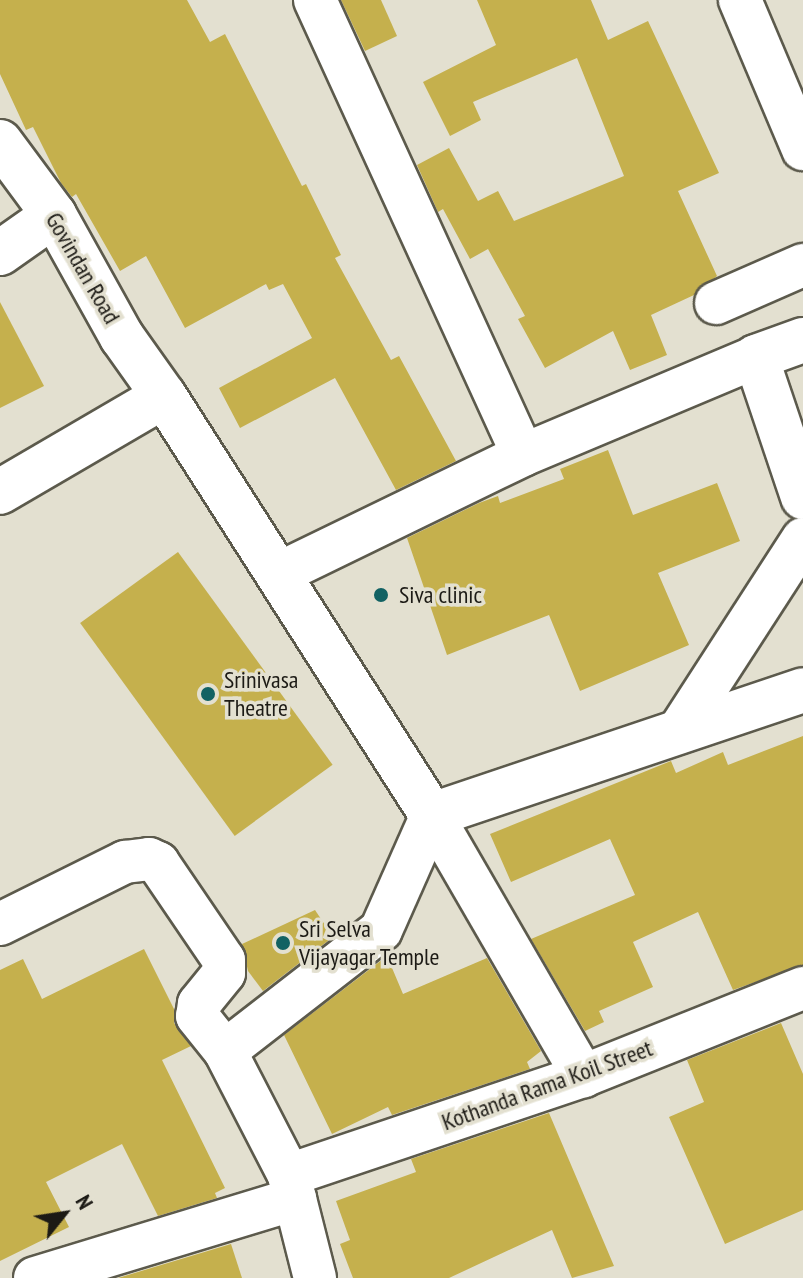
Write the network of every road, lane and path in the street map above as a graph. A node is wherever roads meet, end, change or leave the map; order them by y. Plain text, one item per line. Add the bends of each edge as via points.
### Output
1 (315, 0) edge
2 (740, 0) edge
3 (0, 142) edge
4 (803, 149) edge
5 (54, 215) junction
6 (0, 253) edge
7 (803, 265) edge
8 (716, 303) dead end
9 (803, 340) edge
10 (756, 357) junction
11 (164, 396) junction
12 (523, 455) junction
13 (0, 492) edge
14 (803, 497) edge
15 (803, 539) edge
16 (280, 573) junction
17 (803, 690) edge
18 (678, 732) junction
19 (432, 815) junction
20 (0, 924) edge
21 (803, 988) edge
22 (225, 1051) junction
23 (583, 1076) junction
24 (292, 1187) junction
25 (35, 1278) edge
26 (315, 1278) edge

1 - 12 street
2 - 4 street
3 - 5 street, Govindan Road
5 - 6 street
5 - 11 street, Govindan Road via 122,337
7 - 8 street
9 - 10 street
10 - 12 street
10 - 14 street
11 - 13 street
11 - 16 street, Govindan Road
12 - 16 street
15 - 18 street
16 - 19 street, Govindan Road
17 - 18 street
18 - 19 street
19 - 22 street via 381,930
19 - 23 street
20 - 22 street via 125,862 158,863 224,960 224,973 199,1004 197,1016
21 - 23 street, Kothanda Rama Koil Street
22 - 24 street
23 - 24 street, Kothanda Rama Koil Street
24 - 25 street, Kothanda Rama Koil Street
24 - 26 street

